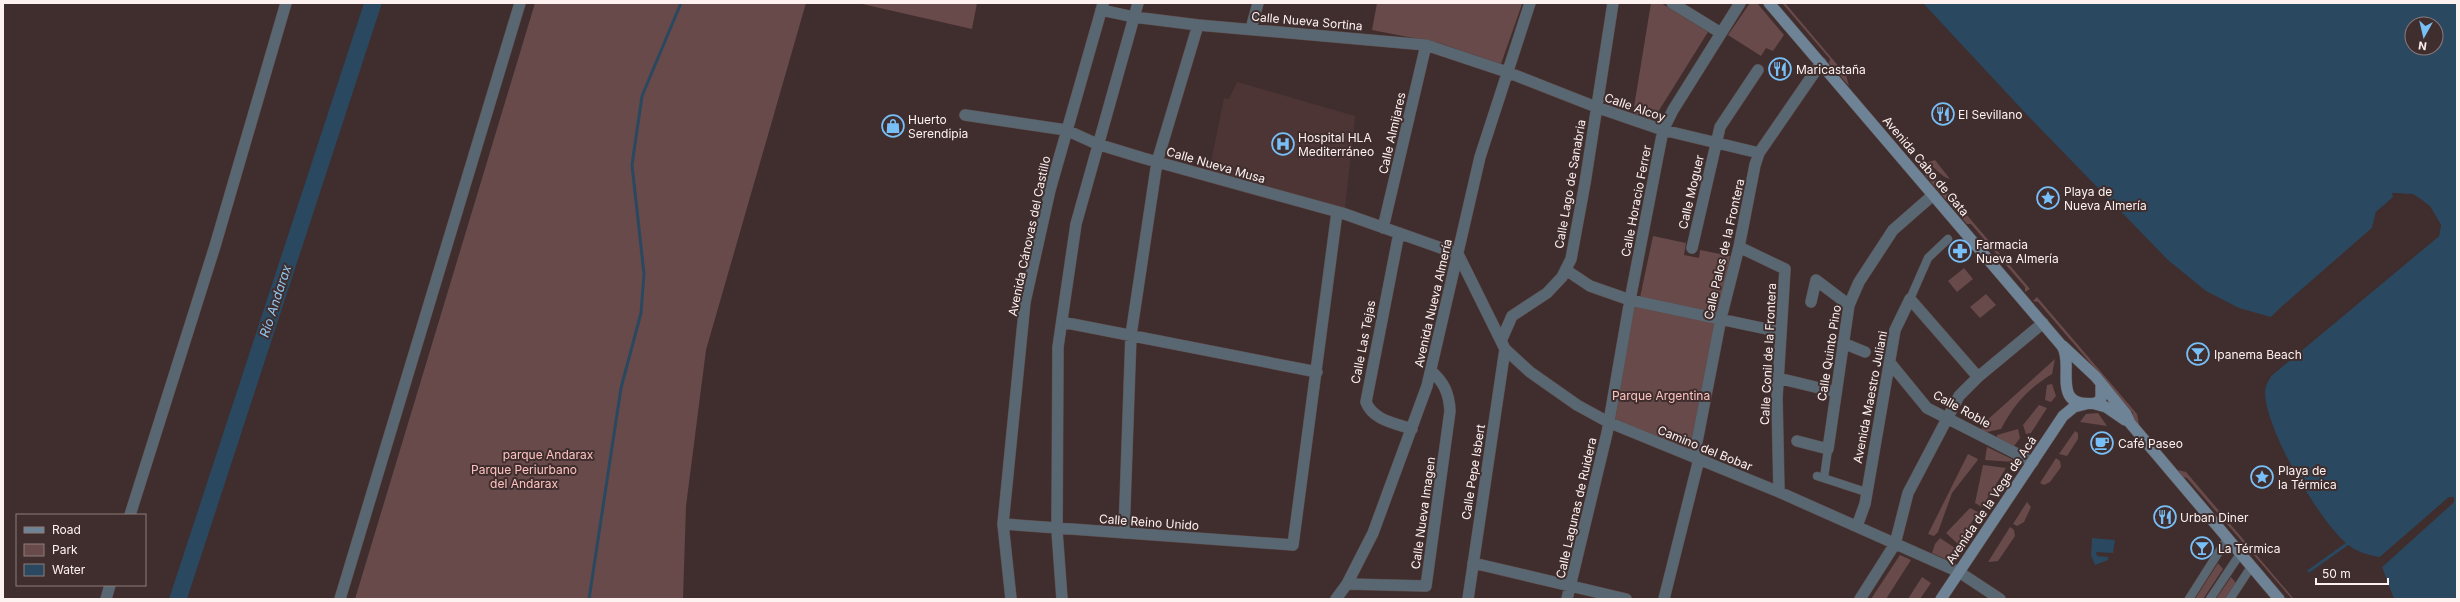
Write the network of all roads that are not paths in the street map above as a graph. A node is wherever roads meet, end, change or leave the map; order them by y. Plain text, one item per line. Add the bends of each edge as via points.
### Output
1 (286, 3) edge
2 (520, 3) edge
3 (1138, 3) edge
4 (1258, 3) edge
5 (1530, 3) edge
6 (1613, 3) edge
7 (1672, 3) edge
8 (1740, 3) edge
9 (1769, 3) edge
10 (1102, 7) edge
11 (1134, 17) junction
12 (1198, 25) junction
13 (1251, 29) junction
14 (1721, 33) junction
15 (1426, 46) junction
16 (1821, 63) junction
17 (1758, 70) dead end
18 (1507, 72) junction
19 (1596, 107) junction
20 (965, 114) dead end
21 (1066, 130) junction
22 (1663, 130) junction
23 (1715, 143) junction
24 (1097, 144) junction
25 (1760, 153) junction
26 (1157, 162) junction
27 (1933, 194) junction
28 (1337, 212) junction
29 (1383, 228) junction
30 (1398, 233) junction
31 (1948, 239) dead end
32 (1739, 247) junction
33 (1692, 248) dead end
34 (1458, 254) junction
35 (1566, 270) junction
36 (1910, 299) junction
37 (1630, 300) junction
38 (1811, 302) dead end
39 (1849, 305) junction
40 (1721, 318) junction
41 (1062, 322) junction
42 (2043, 323) junction
43 (1781, 332) junction
44 (1132, 335) junction
45 (1843, 343) junction
46 (1503, 345) junction
47 (2062, 346) junction
48 (1865, 352) dead end
49 (1891, 364) junction
50 (2081, 366) junction
51 (1431, 371) junction
52 (2066, 371) junction
53 (1317, 372) junction
54 (1978, 377) junction
55 (1778, 378) junction
56 (2101, 386) junction
57 (2067, 388) junction
58 (1836, 392) junction
59 (2090, 404) junction
60 (2064, 415) junction
61 (1948, 419) junction
62 (1608, 422) junction
63 (2130, 423) junction
64 (1412, 429) junction
65 (1797, 440) dead end
66 (1828, 449) junction
67 (1697, 458) junction
68 (2033, 462) junction
69 (1778, 492) junction
70 (1866, 492) junction
71 (130, 514) edge
72 (1003, 524) junction
73 (1857, 526) junction
74 (1057, 528) junction
75 (1124, 533) junction
76 (2228, 539) junction
77 (1896, 544) junction
78 (2240, 554) junction
79 (1473, 563) junction
80 (2251, 567) junction
81 (1959, 572) junction
82 (1347, 584) junction
83 (110, 586) edge
84 (1570, 586) junction
85 (106, 599) edge
86 (340, 599) edge
87 (1011, 599) edge
88 (1062, 599) edge
89 (1336, 599) edge
90 (1468, 599) edge
91 (1567, 599) edge
92 (1626, 599) edge
93 (1664, 599) edge
94 (1860, 599) edge
95 (1941, 599) edge
96 (2000, 599) edge
97 (2190, 599) edge
98 (2210, 599) edge
99 (2230, 599) edge
100 (2279, 599) edge

1 - 71 street via 215,246
2 - 86 street
3 - 11 street
4 - 13 street
5 - 18 street, Avenida Nueva Almería
6 - 19 street, Calle Lago de Sanabria
7 - 14 street
8 - 14 street, Calle Horacio Ferrer
9 - 16 main road, Avenida Cabo de Gata
10 - 11 street, Calle Nueva Sortina
10 - 21 street, Avenida Cánovas del Castillo
11 - 12 street, Calle Nueva Sortina
11 - 24 street
12 - 13 street, Calle Nueva Sortina
12 - 26 street
13 - 15 street, Calle Nueva Sortina
14 - 22 street, Calle Horacio Ferrer
15 - 18 street, Calle Nueva Sortina
15 - 29 street, Calle Almijares
16 - 25 street, Calle Palos de la Frontera
16 - 27 main road, Avenida Cabo de Gata
17 - 23 street, Calle Moguer via 1720,127
18 - 19 street, Calle Alcoy
18 - 34 street, Avenida Nueva Almería via 1480,157
19 - 22 street, Calle Alcoy
19 - 35 street, Calle Lago de Sanabria via 1577,231
20 - 21 street, Calle Nueva Musa
21 - 24 street, Calle Nueva Musa
21 - 72 street, Avenida Cánovas del Castillo via 1025,302
22 - 23 street, Calle Alcoy
22 - 37 street, Calle Horacio Ferrer
23 - 25 street, Calle Alcoy
23 - 33 street, Calle Moguer
24 - 26 street, Calle Nueva Musa
24 - 41 street via 1076,224
25 - 32 street, Calle Palos de la Frontera
26 - 28 street, Calle Nueva Musa
26 - 44 street
27 - 39 street, Calle Quinto Pino via 1893,230 1859,282
27 - 42 main road, Avenida Cabo de Gata
28 - 29 street, Calle Nueva Musa
28 - 53 street
29 - 30 street, Calle Nueva Musa
30 - 34 street, Calle Nueva Musa
30 - 64 street, Calle Las Tejas via 1366,402 1378,417
31 - 36 street, Avenida Maestro Juliani via 1928,258
32 - 40 street, Calle Palos de la Frontera
32 - 43 street, Calle Conil de la Frontera via 1785,268
34 - 46 street, Camino del Bobar
34 - 51 street, Avenida Nueva Almería
35 - 37 street via 1590,286
35 - 46 street, Calle Lago de Sanabria via 1547,293 1512,316
36 - 49 street, Avenida Maestro Juliani via 1895,330
36 - 54 street
37 - 40 street
37 - 62 street, Calle Horacio Ferrer
38 - 39 street via 1816,280
39 - 45 street, Calle Quinto Pino
40 - 43 street
40 - 67 street, Calle Palos de la Frontera
41 - 44 street
41 - 74 street via 1058,347
42 - 47 main road, Avenida Cabo de Gata
42 - 54 street
43 - 55 street, Calle Conil de la Frontera
44 - 53 street
44 - 75 street
45 - 48 street
45 - 58 street, Calle Quinto Pino
46 - 62 street, Camino del Bobar via 1530,372 1577,405
46 - 79 street, Calle Pepe Isbert
47 - 50 main road, Avenida Cabo de Gata via 2074,355
47 - 52 main road, Avenida Cabo de Gata via 2067,357
49 - 61 street, Calle Roble via 1927,408
49 - 70 street, Avenida Maestro Juliani
50 - 52 main road via 2074,365
50 - 56 main road, Avenida Cabo de Gata via 2096,378
51 - 64 street, Avenida Nueva Almería
51 - 82 street, Calle Nueva Imagen via 1444,384 1450,411 1426,586
52 - 57 main road via 2064,380
53 - 75 street, Calle Reino Unido via 1293,545
54 - 61 street via 1959,396
55 - 58 street
55 - 69 street, Calle Conil de la Frontera
56 - 59 main road via 2101,399
56 - 63 main road, Avenida Cabo de Gata via 2121,408
57 - 59 main road via 2074,399
57 - 60 main road, Avenida de la Vega de Acá
58 - 66 street, Calle Quinto Pino
59 - 60 main road, Avenida de la Vega de Acá via 2074,407
59 - 63 main road, Avenida Cabo de Gata via 2106,407
60 - 68 main road, Avenida de la Vega de Acá
61 - 68 street, Calle Roble
61 - 77 street via 1908,493
62 - 67 street, Camino del Bobar
62 - 84 street, Calle Lagunas de Ruidera
63 - 76 main road, Avenida Cabo de Gata
64 - 82 street, Avenida Nueva Almería via 1373,533
65 - 66 street
66 - 70 street, Calle Quinto Pino via 1820,477
67 - 69 street, Camino del Bobar
67 - 93 street, Calle Palos de la Frontera
68 - 81 main road, Avenida de la Vega de Acá
69 - 73 street, Camino del Bobar
70 - 73 street, Avenida Maestro Juliani
72 - 74 street, Calle Reino Unido
72 - 87 street, Avenida Cánovas del Castillo
73 - 77 street, Camino del Bobar
74 - 75 street, Calle Reino Unido
74 - 88 street
76 - 78 main road, Avenida Cabo de Gata
76 - 97 street
77 - 81 street, Camino del Bobar
77 - 94 street
78 - 80 main road, Avenida Cabo de Gata
78 - 98 street
79 - 84 street
79 - 90 street, Calle Pepe Isbert
80 - 99 street
80 - 100 main road, Avenida Cabo de Gata
81 - 95 main road, Avenida de la Vega de Acá
81 - 96 street, Camino del Bobar
82 - 89 street, Avenida Nueva Almería
83 - 85 street
84 - 91 street, Calle Lagunas de Ruidera
84 - 92 street

